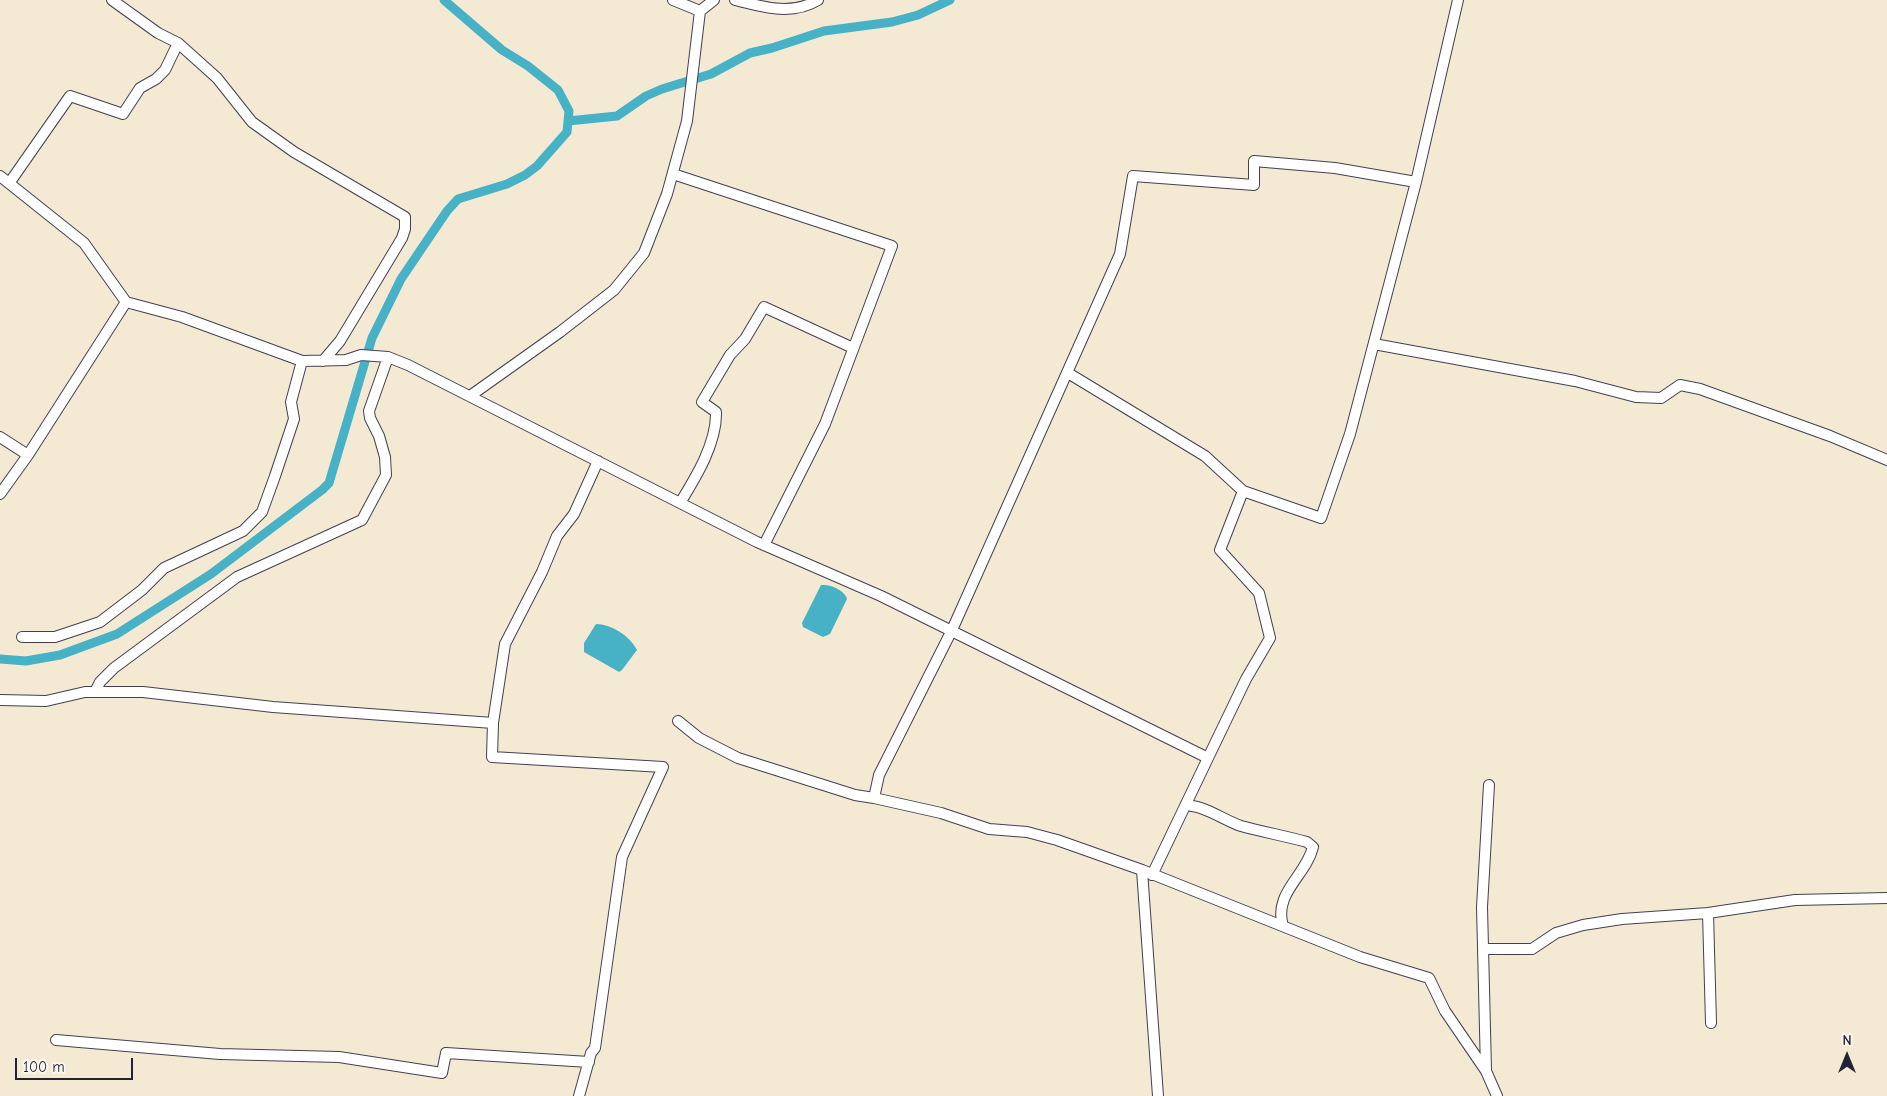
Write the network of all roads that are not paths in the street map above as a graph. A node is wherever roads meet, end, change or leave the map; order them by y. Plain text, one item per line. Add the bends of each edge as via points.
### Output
1 (112, 0) edge
2 (673, 0) edge
3 (714, 0) edge
4 (735, 0) edge
5 (818, 0) edge
6 (1458, 0) edge
7 (700, 11) junction
8 (178, 43) junction
9 (673, 174) junction
10 (0, 176) edge
11 (10, 182) junction
12 (1416, 182) junction
13 (126, 302) junction
14 (1374, 344) junction
15 (853, 348) junction
16 (388, 357) junction
17 (302, 361) junction
18 (323, 361) junction
19 (1068, 373) junction
20 (470, 396) junction
21 (0, 437) edge
22 (28, 455) junction
23 (1887, 460) edge
24 (598, 461) junction
25 (1243, 491) junction
26 (0, 494) edge
27 (680, 503) junction
28 (764, 545) junction
29 (952, 630) junction
30 (22, 637) dead end
31 (95, 692) junction
32 (0, 700) edge
33 (678, 721) dead end
34 (493, 723) junction
35 (1208, 758) junction
36 (1489, 785) dead end
37 (874, 798) junction
38 (1187, 802) junction
39 (1142, 870) junction
40 (1152, 874) junction
41 (1887, 898) edge
42 (1708, 913) junction
43 (1283, 926) junction
44 (1483, 948) junction
45 (1711, 1023) dead end
46 (56, 1040) dead end
47 (589, 1062) junction
48 (1486, 1070) junction
49 (579, 1096) edge
50 (1158, 1096) edge
51 (1497, 1096) edge

1 - 8 street via 158,33
2 - 7 street
3 - 7 street
4 - 5 street via 773,9 794,9
6 - 12 street
7 - 9 street via 687,121
8 - 11 street via 165,70 140,88 122,114 70,96
8 - 18 street via 217,78 252,122 294,152 405,217 402,238 340,341
9 - 15 street via 892,246
9 - 20 street via 644,253 614,290
10 - 11 street
11 - 13 street via 84,243
12 - 14 street
12 - 19 street via 1335,168 1254,161 1254,185 1133,176 1120,254
13 - 17 street via 182,317
13 - 22 street
14 - 23 street via 1575,381 1636,397 1661,398 1680,385 1700,389
14 - 25 street via 1350,434 1321,518
15 - 27 street via 764,307 702,402 716,412 713,436 696,477
15 - 28 street via 825,424
16 - 18 street via 361,355 346,360
16 - 20 street
16 - 31 street via 369,411 385,457 386,475 362,520 237,577 114,668
17 - 18 street
17 - 30 street via 291,402 294,419 275,476 262,512 244,531 164,568 142,590 100,622 55,637
19 - 25 street via 1205,456
19 - 29 street
20 - 24 street
21 - 22 street
22 - 26 street
24 - 27 street
24 - 34 street via 574,514 557,536 505,644
25 - 35 street via 1220,550 1259,593 1270,638 1246,678
27 - 28 street
28 - 29 street
29 - 35 street
29 - 37 street via 879,775
31 - 32 street via 46,701
31 - 34 street via 143,692 282,708
33 - 37 street via 699,738 738,758
34 - 47 street via 492,756 663,767 622,857 596,1048
35 - 38 street
36 - 44 street via 1482,907
37 - 39 street via 941,813 989,830 1027,832 1057,840
38 - 40 street
38 - 43 street via 1241,826 1307,842 1313,847 1311,856 1283,897 1280,917
39 - 40 street
39 - 50 street
40 - 43 street
41 - 42 street via 1796,900
42 - 44 street via 1583,925 1556,933 1532,948
42 - 45 street
43 - 48 street via 1360,957 1429,978 1445,1012
44 - 48 street
46 - 47 street via 220,1054 339,1057 442,1073 446,1052
47 - 49 street
48 - 51 street

